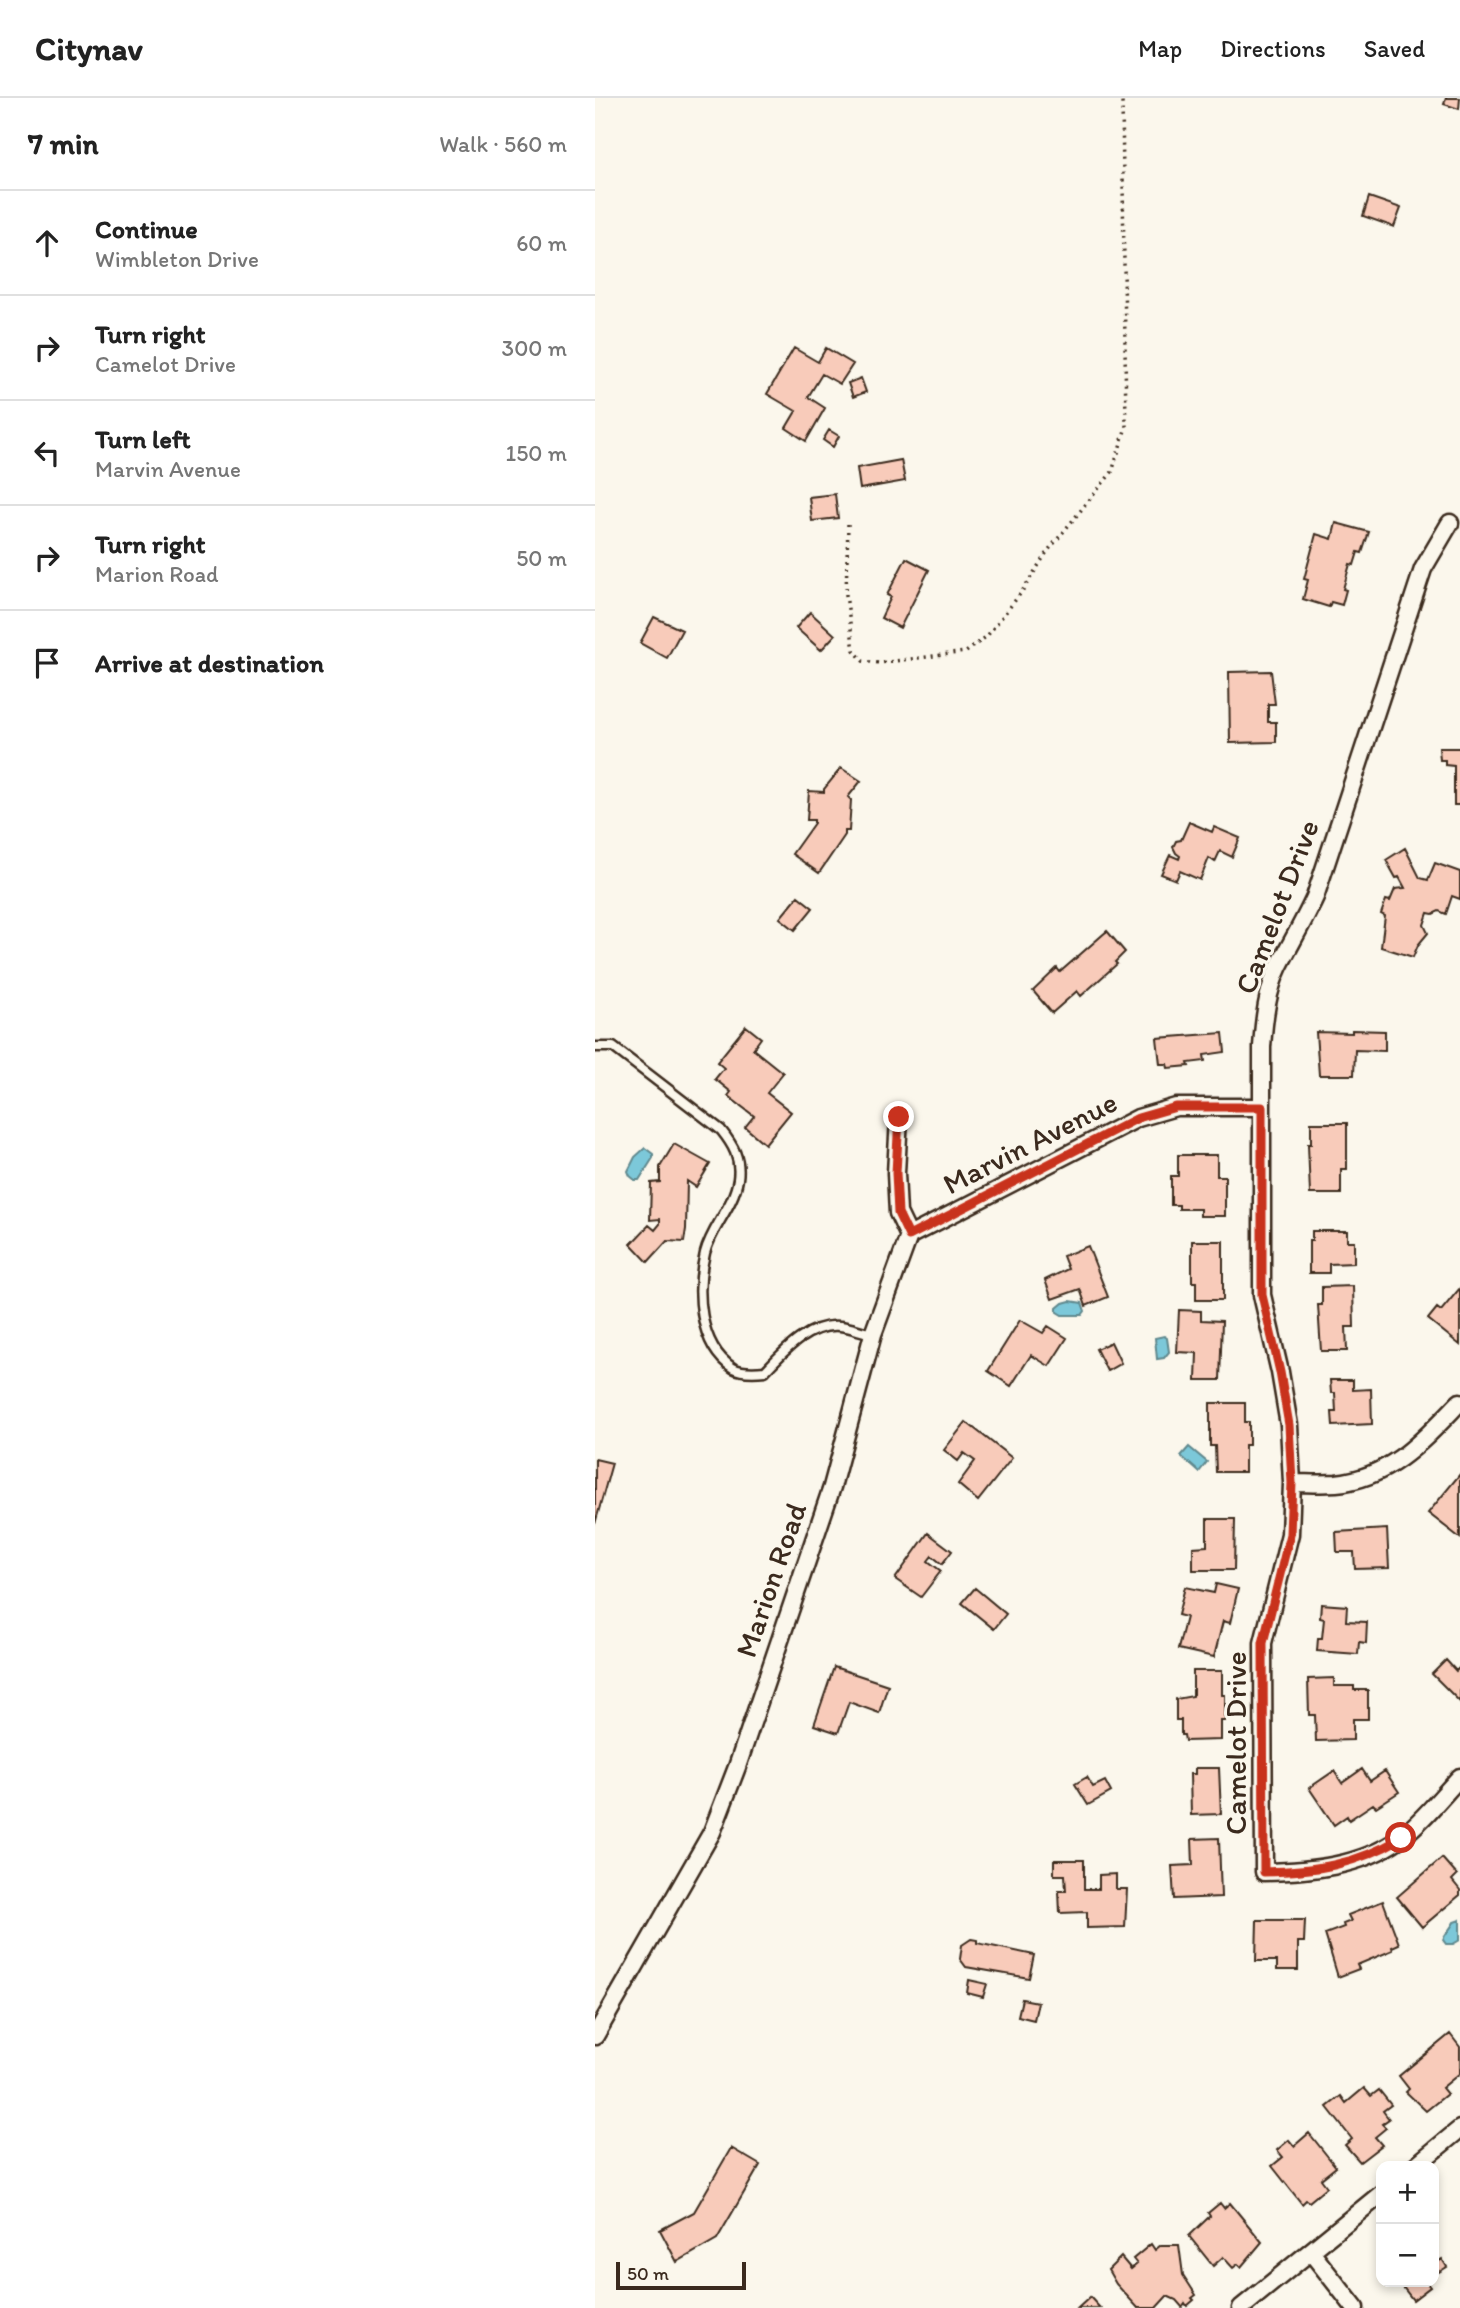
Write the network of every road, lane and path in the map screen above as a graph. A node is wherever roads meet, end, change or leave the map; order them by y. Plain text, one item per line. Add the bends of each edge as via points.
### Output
1 (1122, 98) edge
2 (1450, 523) dead end
3 (848, 524) dead end
4 (595, 1047) edge
5 (1262, 1107) junction
6 (899, 1117) dead end
7 (909, 1236) junction
8 (873, 1334) junction
9 (1460, 1402) edge
10 (1292, 1483) junction
11 (1460, 1777) edge
12 (595, 2036) edge
13 (1460, 2129) edge
14 (1421, 2161) edge
15 (1376, 2198) edge
16 (1311, 2252) junction
17 (1241, 2308) edge
18 (1355, 2308) edge

1 - 3 path via 1126,427 1112,472 987,636 966,652 863,661 854,650 846,595
2 - 5 street, Camelot Drive via 1423,569 1315,897 1279,967 1266,1008
4 - 8 lane via 613,1047 721,1130 734,1146 738,1180 705,1251 701,1279 703,1323 715,1351 735,1369 765,1371 820,1328 839,1326
5 - 7 street, Marvin Avenue via 1176,1107 1138,1118
5 - 10 street, Camelot Drive via 1262,1295 1289,1425
6 - 7 street via 898,1213
7 - 8 street, Marion Road
8 - 12 street, Marion Road via 832,1487 712,1832
9 - 10 street via 1396,1463 1337,1483
10 - 11 street, Camelot Drive via 1290,1534 1263,1643 1264,1872 1307,1871 1380,1851 1401,1838
13 - 14 street
15 - 16 street
16 - 17 street
16 - 18 street

